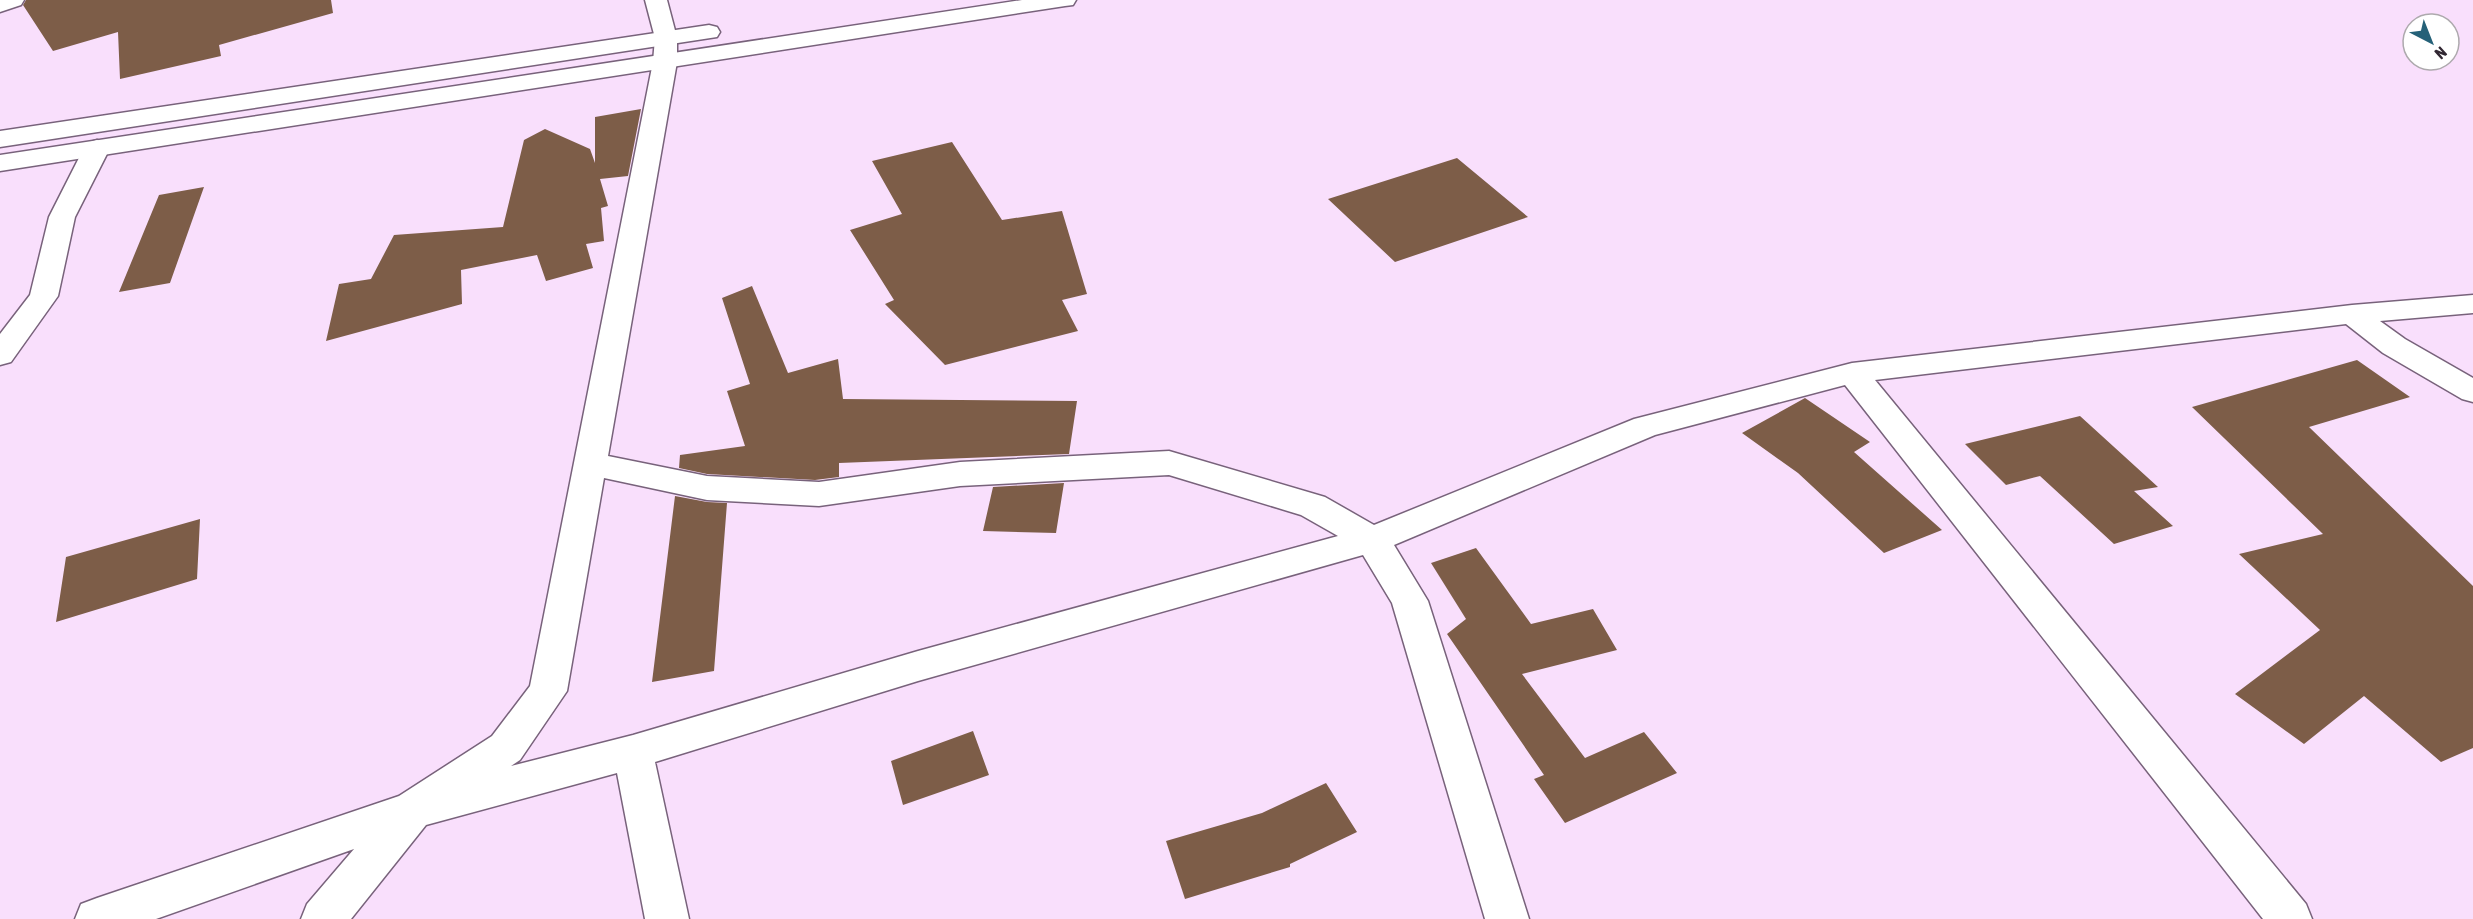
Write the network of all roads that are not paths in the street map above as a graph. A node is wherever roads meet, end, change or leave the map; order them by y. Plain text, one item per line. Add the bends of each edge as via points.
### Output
1 (13, 0) edge
2 (656, 0) edge
3 (922, 0) edge
4 (1065, 0) edge
5 (0, 5) edge
6 (817, 16) dead end
7 (736, 28) dead end
8 (666, 50) junction
9 (0, 139) edge
10 (97, 148) junction
11 (0, 163) edge
12 (2473, 304) edge
13 (2352, 314) junction
14 (0, 355) edge
15 (1852, 373) junction
16 (2473, 392) edge
17 (591, 464) junction
18 (1372, 540) junction
19 (633, 752) junction
20 (413, 810) junction
21 (97, 919) edge
22 (323, 919) edge
23 (667, 919) edge
24 (1507, 919) edge
25 (2290, 919) edge

1 - 5 street
2 - 8 street
3 - 6 street
4 - 8 street
7 - 8 street
8 - 9 street
8 - 10 street
8 - 17 street
10 - 11 street
10 - 14 street via 62,217 44,296
12 - 13 street
13 - 15 street
13 - 16 street via 2394,346
15 - 18 street via 1645,427
15 - 25 street
17 - 18 street via 707,488 819,494 960,474 1169,463 1313,506
17 - 20 street via 548,692 507,748
18 - 19 street via 918,666
18 - 24 street via 1410,601
19 - 20 street
19 - 23 street
20 - 21 street
20 - 22 street

